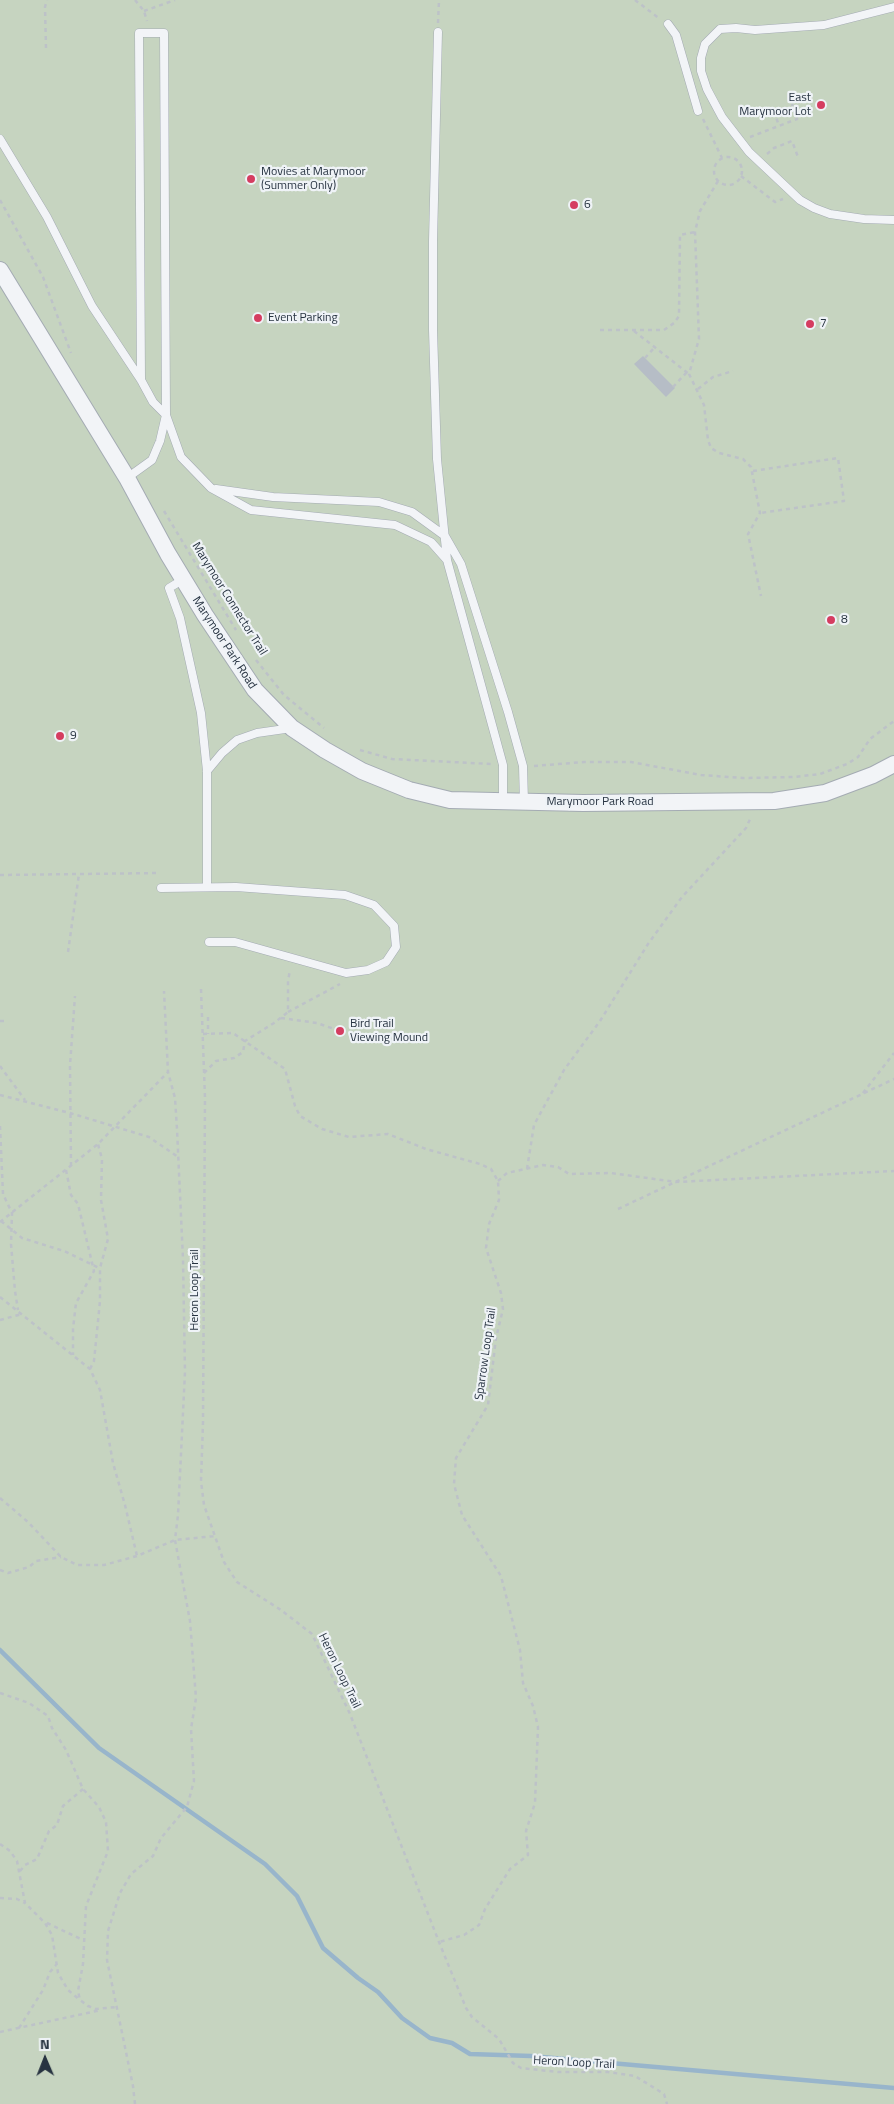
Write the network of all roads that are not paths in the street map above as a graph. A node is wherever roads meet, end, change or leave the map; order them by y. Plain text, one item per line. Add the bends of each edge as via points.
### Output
1 (894, 7) edge
2 (668, 24) dead end
3 (438, 32) road end
4 (698, 110) road end
5 (0, 139) edge
6 (894, 220) edge
7 (0, 270) edge
8 (141, 380) junction
9 (166, 415) junction
10 (127, 478) junction
11 (211, 488) junction
12 (445, 536) junction
13 (447, 560) junction
14 (184, 579) junction
15 (292, 728) junction
16 (894, 764) edge
17 (207, 772) junction
18 (503, 801) junction
19 (524, 802) junction
20 (208, 887) junction
21 (160, 888) dead end
22 (209, 942) dead end

1 - 6 lane via 824,24 755,30 720,29 705,44 701,58 707,89 722,117 749,152 795,196 830,214
2 - 4 lane via 676,35
3 - 12 lane via 432,321 437,458
5 - 8 lane via 47,217 92,306
7 - 10 street, Marymoor Park Road
8 - 9 lane
8 - 9 lane via 139,33 164,33
9 - 10 lane via 152,460
9 - 11 lane via 181,457
10 - 14 street, Marymoor Park Road
11 - 12 lane via 273,497 379,502 412,512
11 - 13 lane via 251,510 395,525 430,542
12 - 13 lane
12 - 19 lane via 461,564 508,712 523,766
13 - 18 lane via 502,765
14 - 15 street, Marymoor Park Road via 255,690
14 - 17 lane via 169,588 180,618 201,714
15 - 17 lane via 257,733 237,740
15 - 18 street, Marymoor Park Road via 362,771 409,790 450,800
16 - 19 street, Marymoor Park Road via 825,793 774,801
17 - 20 lane
18 - 19 street, Marymoor Park Road
20 - 21 lane
20 - 22 lane via 345,895 374,905 394,926 396,947 386,962 368,970 346,973 235,942

